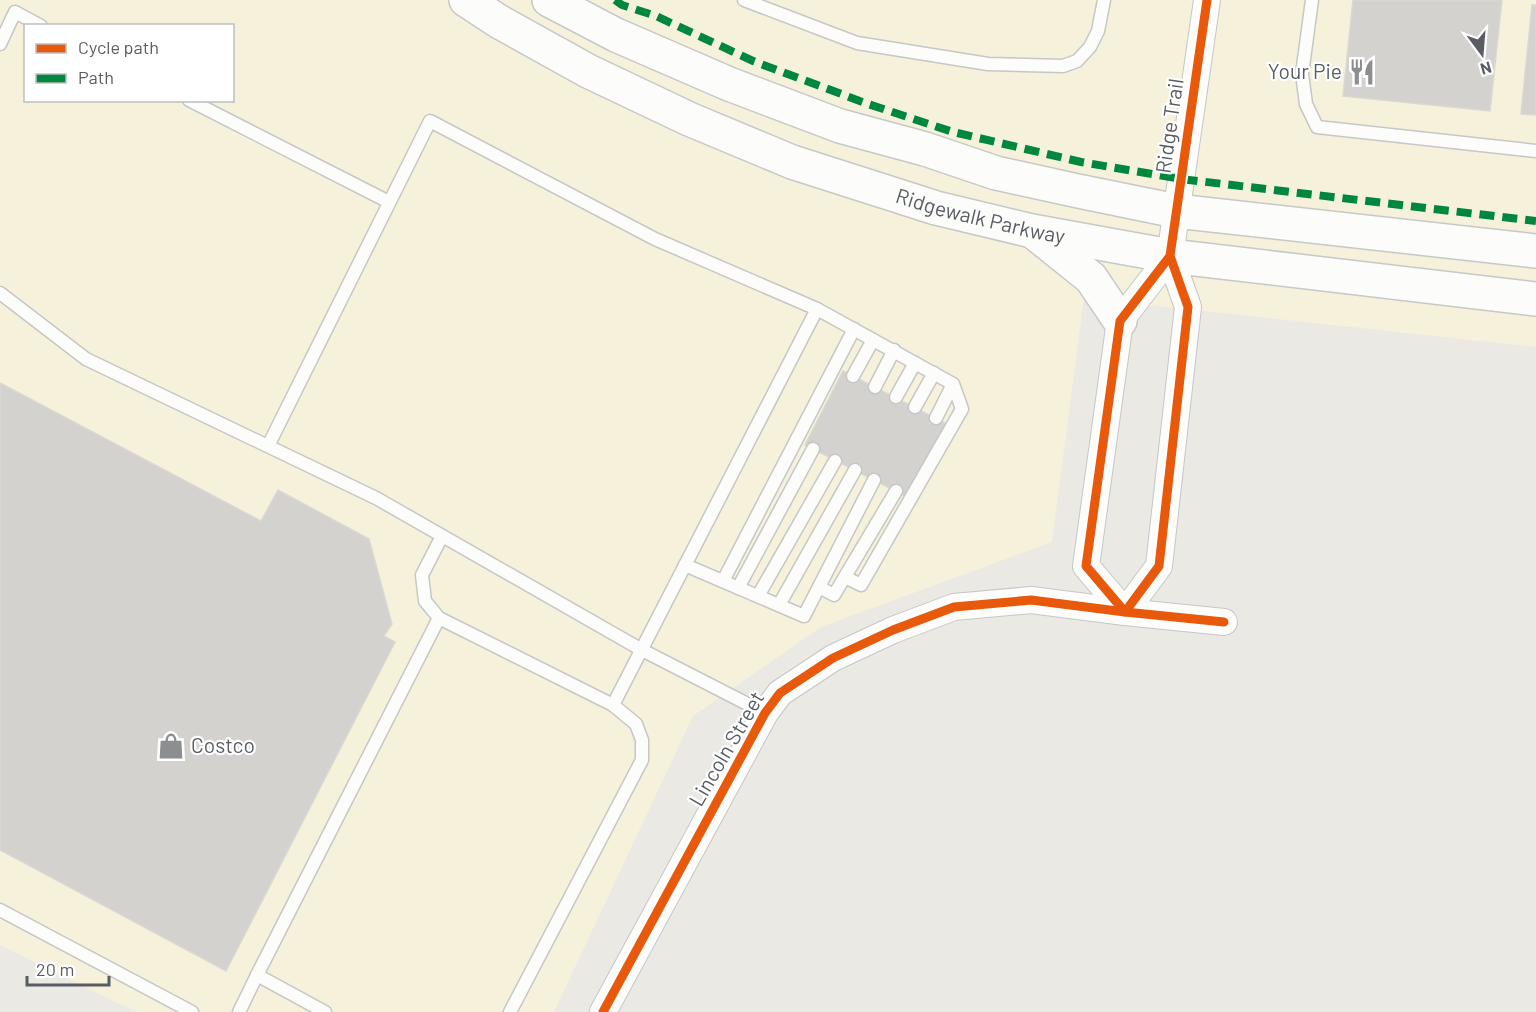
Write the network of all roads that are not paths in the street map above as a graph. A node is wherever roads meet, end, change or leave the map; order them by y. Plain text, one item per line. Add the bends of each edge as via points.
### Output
1 (466, 0) edge
2 (549, 0) edge
3 (744, 0) edge
4 (1104, 0) edge
5 (1207, 0) edge
6 (1312, 0) edge
7 (37, 24) edge
8 (0, 44) edge
9 (193, 102) edge
10 (1536, 151) edge
11 (389, 202) junction
12 (1176, 211) junction
13 (1032, 231) junction
14 (1536, 250) edge
15 (1170, 256) junction
16 (0, 293) edge
17 (1536, 299) edge
18 (817, 309) junction
19 (1120, 321) junction
20 (854, 329) junction
21 (873, 340) junction
22 (894, 350) junction
23 (915, 363) junction
24 (934, 373) junction
25 (853, 376) dead end
26 (953, 384) junction
27 (875, 387) dead end
28 (896, 397) dead end
29 (915, 407) dead end
30 (936, 418) dead end
31 (268, 446) junction
32 (813, 449) dead end
33 (835, 460) dead end
34 (855, 470) dead end
35 (874, 480) dead end
36 (896, 491) dead end
37 (442, 536) junction
38 (685, 566) junction
39 (845, 577) junction
40 (723, 581) junction
41 (819, 587) junction
42 (738, 588) junction
43 (758, 596) junction
44 (779, 605) junction
45 (1125, 612) junction
46 (439, 618) junction
47 (1224, 622) dead end
48 (642, 650) junction
49 (613, 705) junction
50 (765, 713) junction
51 (0, 910) edge
52 (257, 975) junction
53 (192, 1012) edge
54 (239, 1012) edge
55 (325, 1012) edge
56 (510, 1012) edge
57 (603, 1012) edge

1 - 13 main road, Ridgewalk Parkway via 588,71 792,162 925,205
2 - 12 main road via 616,35 729,84 840,126 996,173
3 - 4 lane via 857,43 988,64 1063,66 1077,61 1090,47 1098,31
5 - 12 street, Ridge Trail
6 - 10 lane via 1302,75 1306,104 1317,127
7 - 8 lane via 15,12
9 - 11 lane
11 - 18 lane via 429,121 655,239
11 - 31 lane
12 - 14 main road
12 - 15 street, Ridge Trail
13 - 15 main road, Ridgewalk Parkway
13 - 19 main road via 1091,278
15 - 17 main road, Ridgewalk Parkway
15 - 19 street
15 - 45 street via 1188,307 1159,566
16 - 31 lane via 86,359
18 - 20 lane
18 - 38 lane
19 - 45 street via 1086,566
20 - 21 lane
20 - 40 lane
21 - 22 lane
21 - 25 lane
22 - 23 lane
22 - 27 lane
23 - 24 lane
23 - 28 lane
24 - 26 lane
24 - 29 lane
26 - 30 lane
26 - 39 lane via 962,409 861,585
31 - 37 lane via 376,498
32 - 42 lane
33 - 43 lane
34 - 44 lane
35 - 41 lane
36 - 39 lane
37 - 46 lane via 422,575 425,601
37 - 48 lane
38 - 40 lane
38 - 48 lane
39 - 41 lane via 834,595
40 - 42 lane
41 - 44 lane via 804,616
42 - 43 lane
43 - 44 lane
45 - 47 street, Lincoln Street
45 - 50 street, Lincoln Street via 1031,600 954,607 833,658 780,693
46 - 49 lane
46 - 52 lane
48 - 49 lane
48 - 50 lane
49 - 56 lane via 636,724 642,740 642,760
50 - 57 street, Lincoln Street
51 - 53 lane
52 - 54 lane
52 - 55 lane

